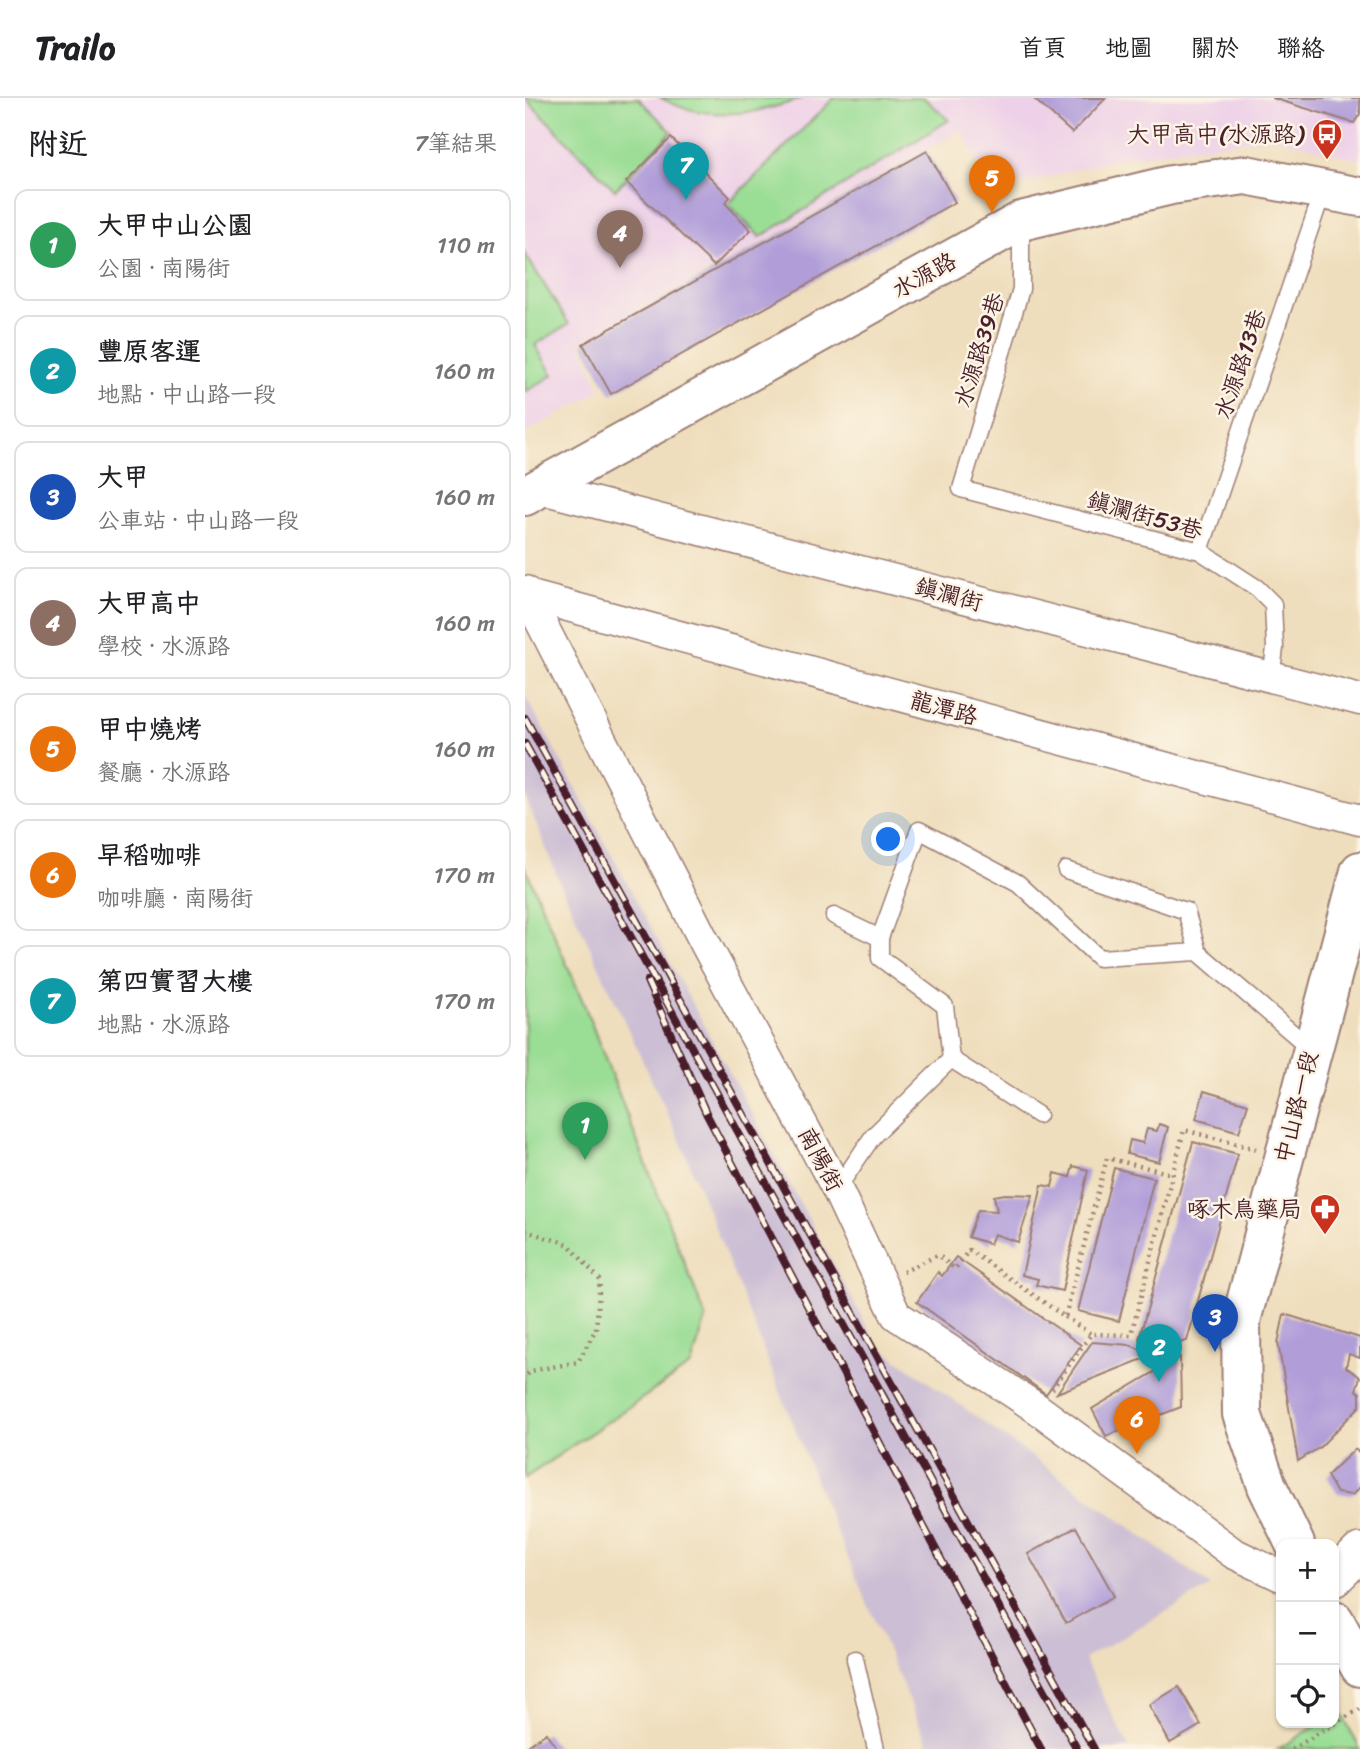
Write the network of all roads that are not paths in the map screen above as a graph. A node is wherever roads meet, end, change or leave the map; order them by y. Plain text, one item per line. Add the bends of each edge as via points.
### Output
1 (1342, 194) edge
2 (1021, 221) junction
3 (961, 489) joint
4 (531, 492) edge
5 (1199, 551) junction
6 (526, 593) edge
7 (1271, 678) junction
8 (1360, 700) edge
9 (1360, 820) edge
10 (1066, 870) dead end
11 (1360, 870) edge
12 (834, 916) dead end
13 (880, 938) junction
14 (1198, 952) junction
15 (1311, 1049) junction
16 (951, 1059) junction
17 (1038, 1115) dead end
18 (837, 1189) junction
19 (1293, 1539) edge
20 (1360, 1552) edge
21 (1339, 1573) edge
22 (1276, 1574) edge
23 (1339, 1629) edge
24 (855, 1659) dead end
25 (1360, 1667) edge
26 (876, 1749) edge

1 - 2 main road, 水源路 via 1246,175 1171,185
1 - 5 lane, 水源路13巷
2 - 3 lane, 水源路39巷 via 1021,289
2 - 4 main road, 水源路
3 - 5 lane, 鎮瀾街53巷
4 - 7 street, 鎮瀾街
5 - 7 lane, 鎮瀾街53巷 via 1273,604
6 - 9 street, 龍潭路
6 - 18 street, 南陽街
7 - 8 street, 鎮瀾街
10 - 14 lane via 1186,911
11 - 15 main road, 中山路一段
12 - 13 lane
13 - 14 lane via 919,830 1018,883 1099,958
13 - 16 lane via 880,958 945,1006
14 - 15 lane
15 - 19 main road, 中山路一段 via 1241,1321 1242,1414 1267,1486
16 - 17 lane
16 - 18 lane via 873,1136
18 - 22 street, 南陽街 via 896,1315 1038,1409 1233,1553
20 - 21 street
23 - 25 main road
24 - 26 lane

